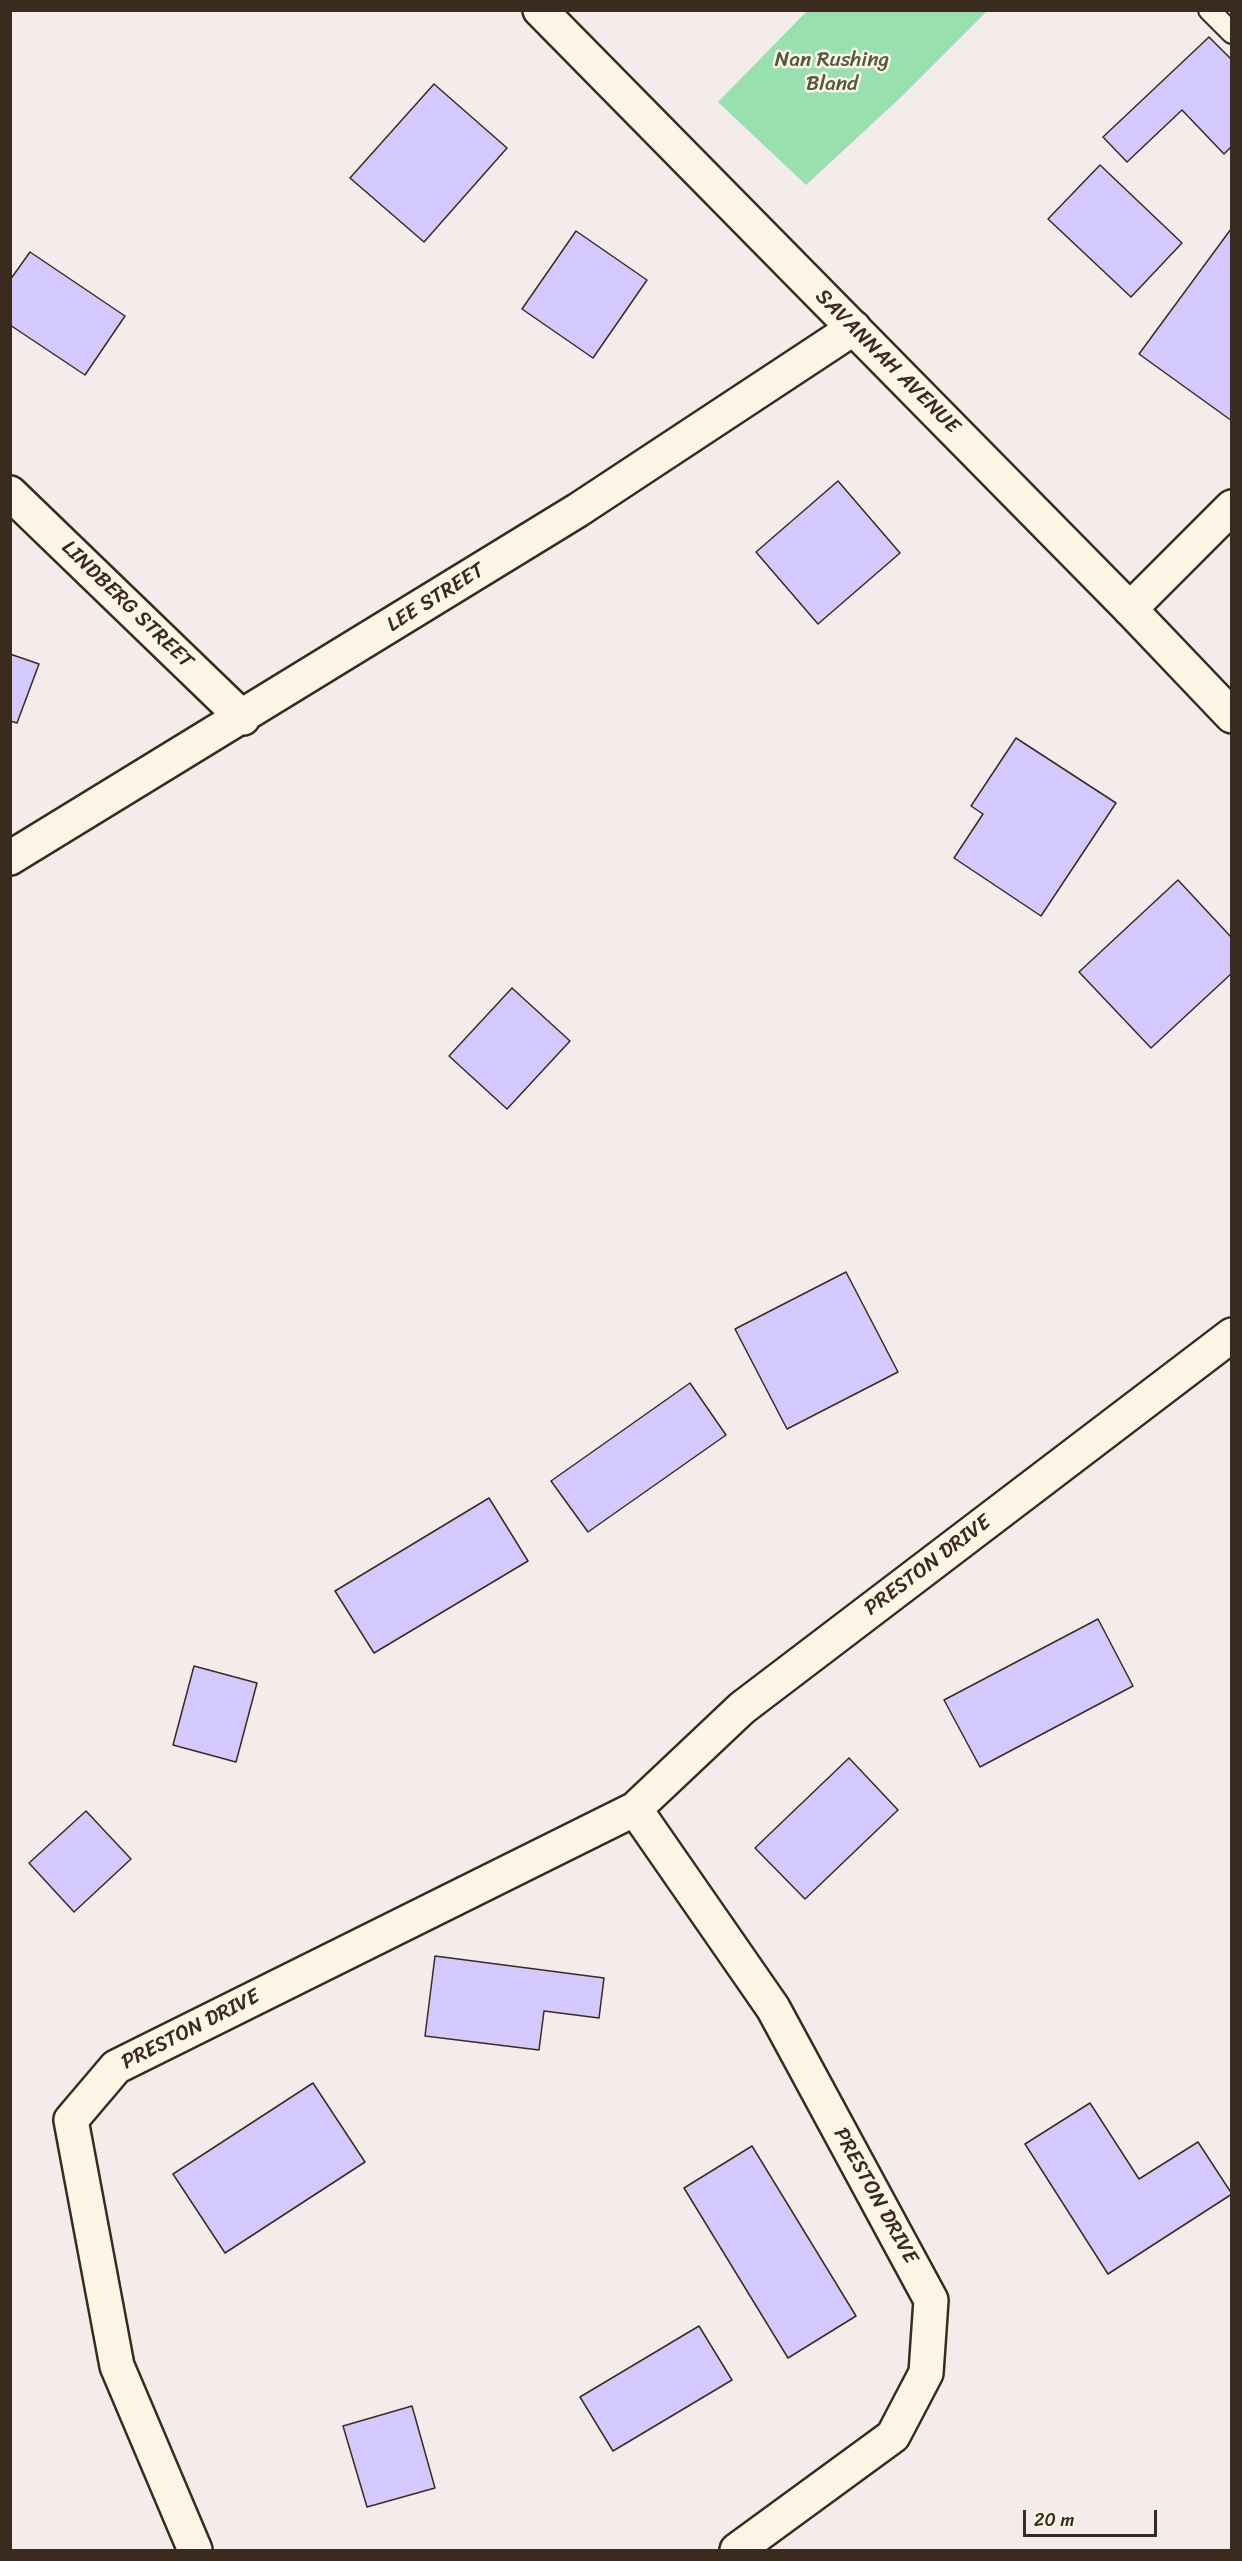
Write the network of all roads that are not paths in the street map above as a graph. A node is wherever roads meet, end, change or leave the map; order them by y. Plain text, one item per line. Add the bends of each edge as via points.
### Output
1 (540, 10) edge
2 (1209, 10) edge
3 (1232, 33) edge
4 (854, 328) junction
5 (10, 493) edge
6 (1232, 507) edge
7 (1130, 609) junction
8 (1232, 716) edge
9 (243, 718) junction
10 (10, 858) edge
11 (1232, 1335) edge
12 (634, 1809) junction
13 (195, 2550) edge
14 (737, 2550) edge

1 - 4 street, SAVANNAH AVENUE
2 - 3 lane
4 - 7 street, SAVANNAH AVENUE
4 - 9 street, LEE STREET via 578,510
5 - 9 street, LINDBERG STREET
6 - 7 street
7 - 8 street, SAVANNAH AVENUE
9 - 10 street, LEE STREET
11 - 12 street, PRESTON DRIVE via 742,1708
12 - 13 street, PRESTON DRIVE via 116,2067 71,2120 117,2366
12 - 14 street, PRESTON DRIVE via 773,2008 931,2300 926,2373 893,2436

